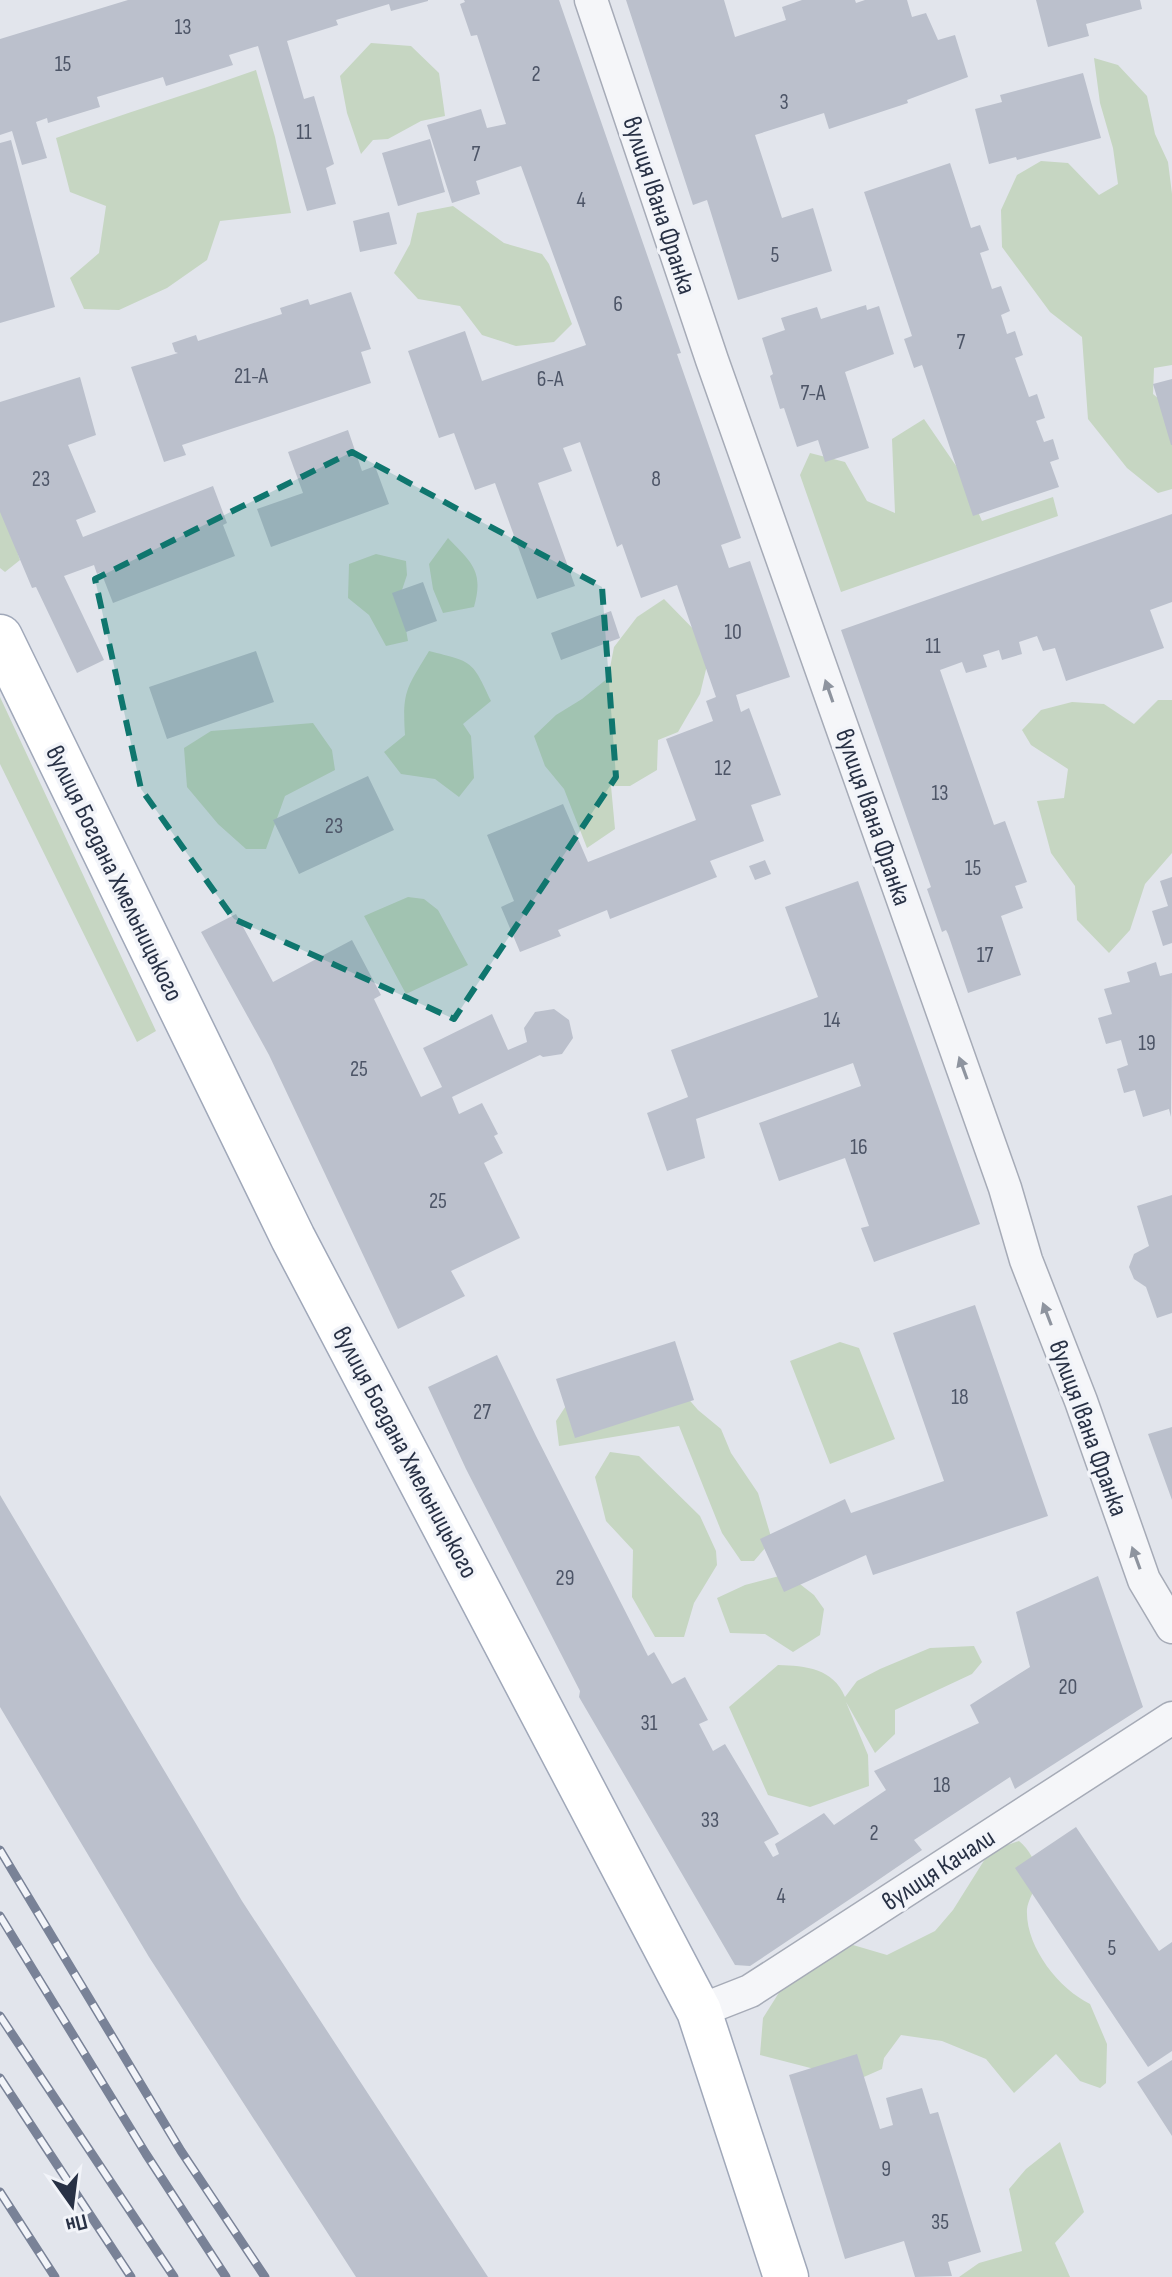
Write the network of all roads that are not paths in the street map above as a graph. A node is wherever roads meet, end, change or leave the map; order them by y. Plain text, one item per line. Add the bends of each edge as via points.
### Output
1 (591, 0) edge
2 (0, 637) edge
3 (1172, 1627) edge
4 (1172, 1718) edge
5 (699, 2011) junction
6 (786, 2277) edge

3 -> 1 street, вулиця Івана Франка via 1144,1580 1026,1260
2 - 5 main road, вулиця Богдана Хмельницького via 293,1238
4 - 5 street, вулиця Качали via 750,1991
5 - 6 main road, вулиця Богдана Хмельницького

